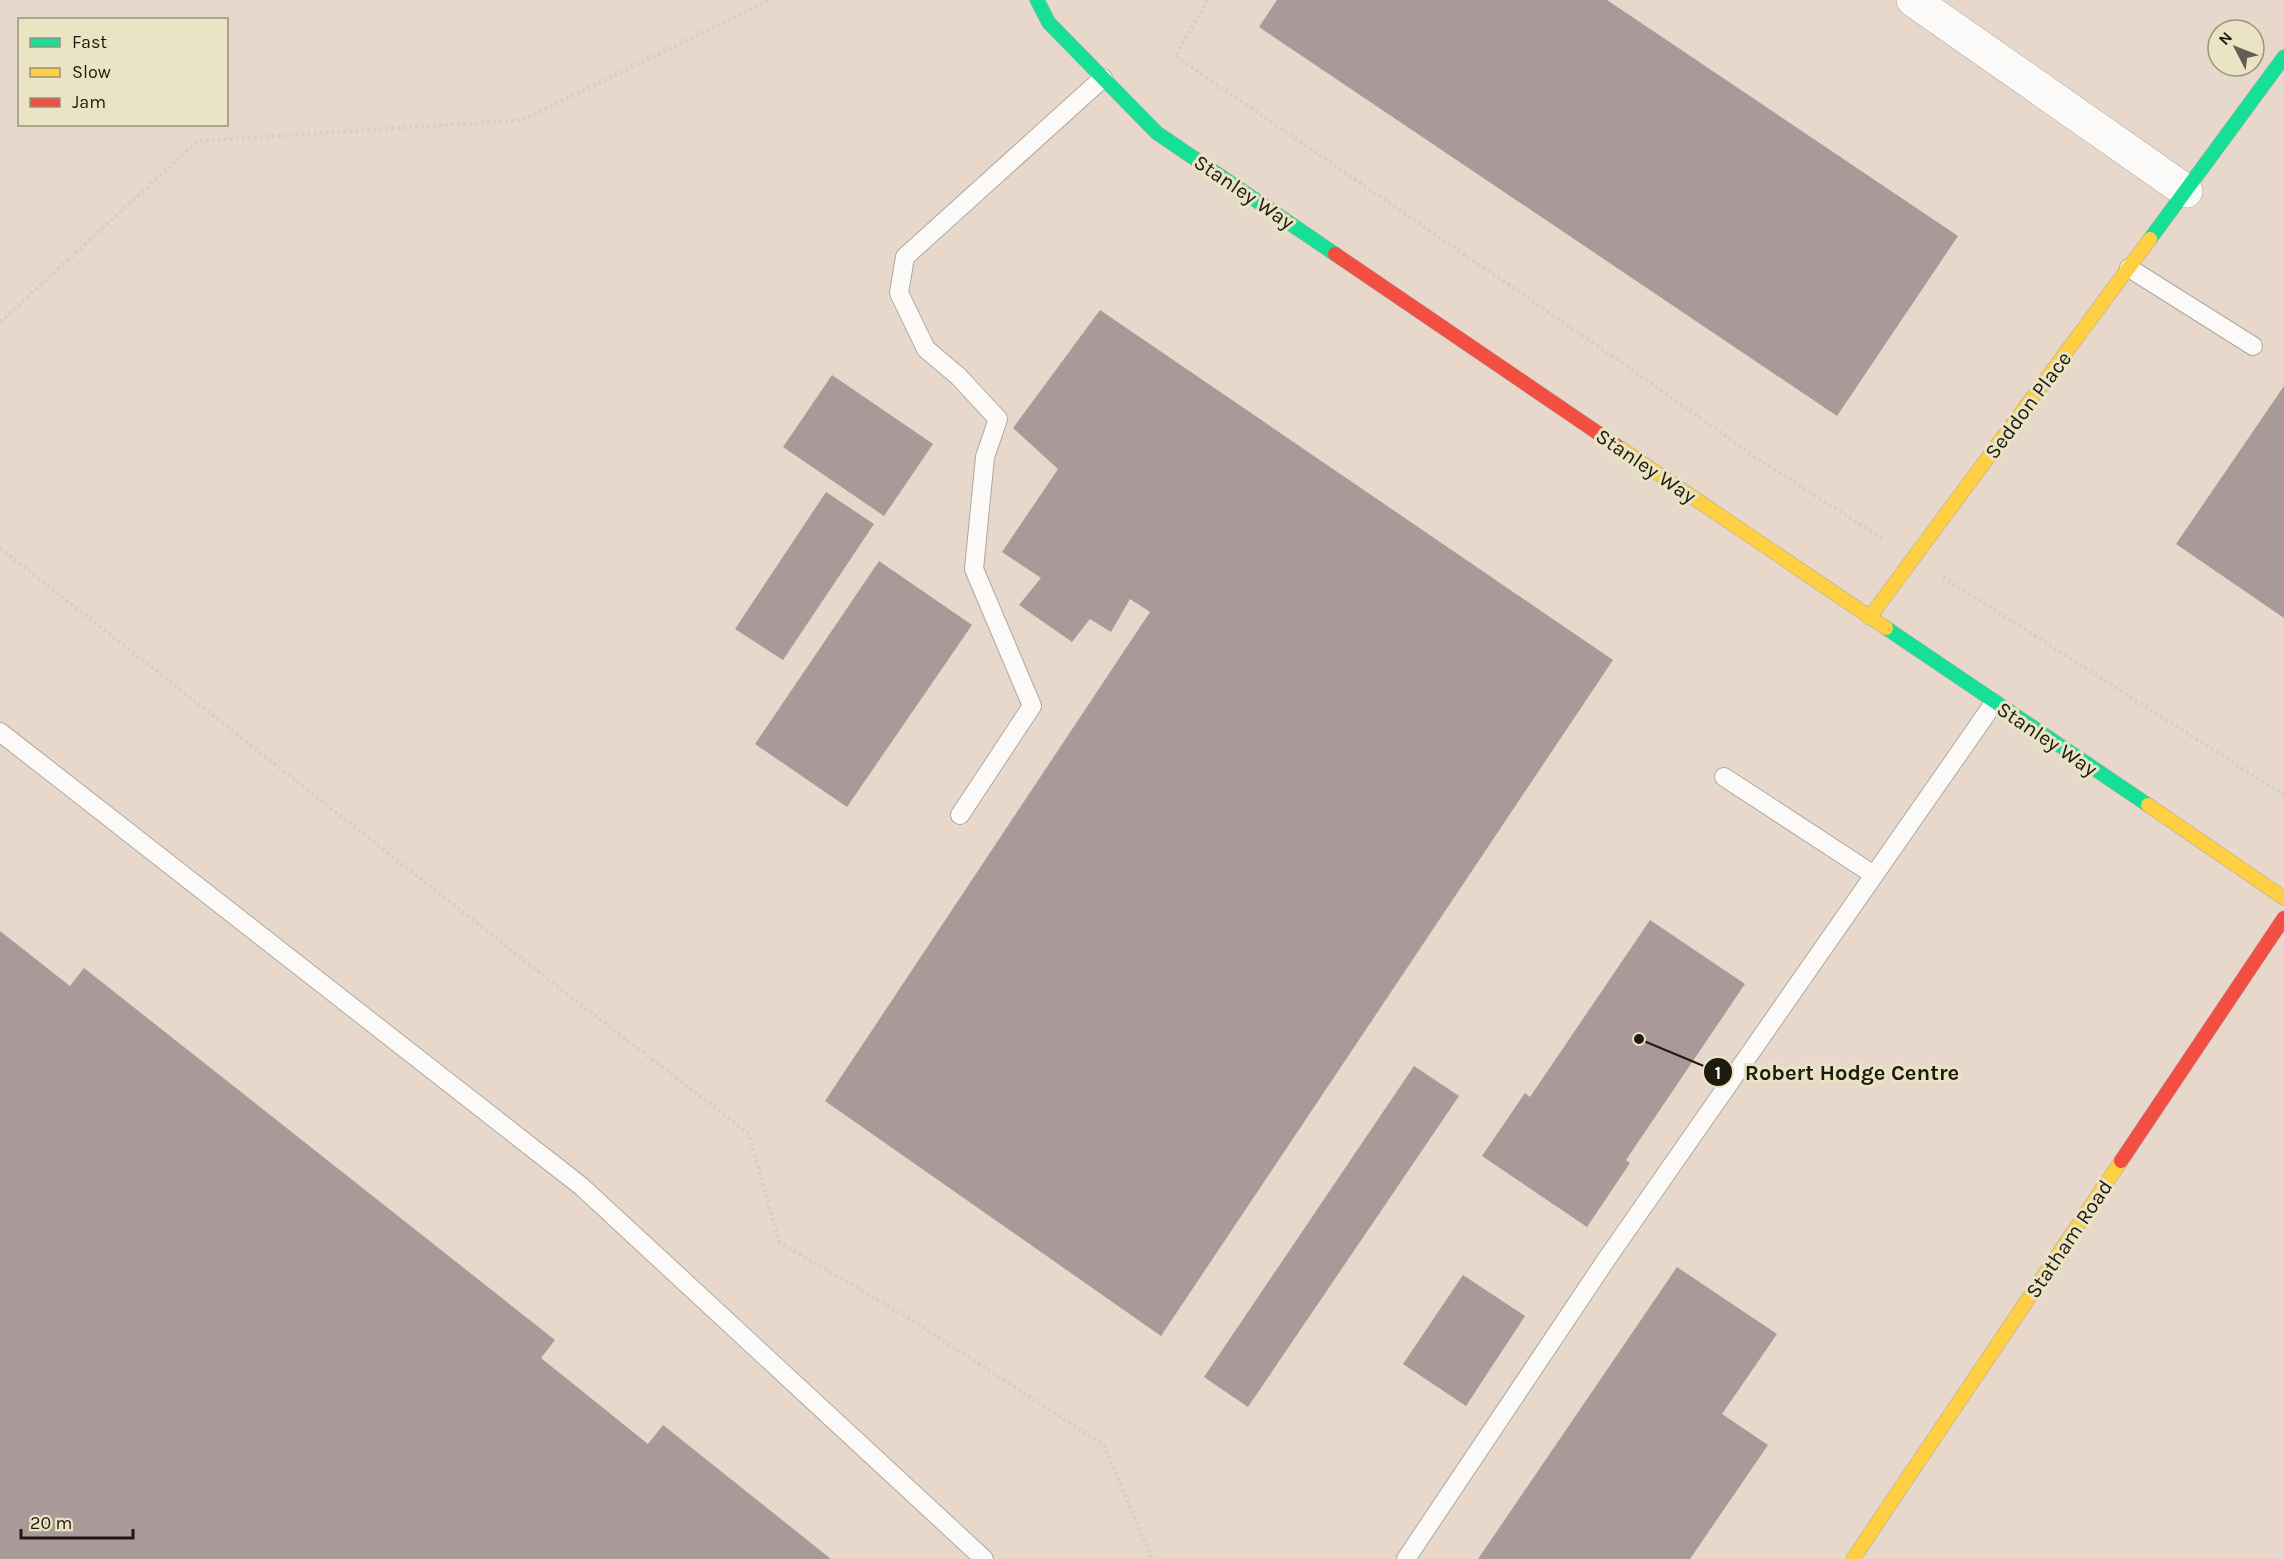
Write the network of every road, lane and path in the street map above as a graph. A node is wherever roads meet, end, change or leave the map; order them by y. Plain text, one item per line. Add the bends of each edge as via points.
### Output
1 (769, 0) edge
2 (1037, 0) edge
3 (1208, 0) edge
4 (1913, 0) edge
5 (2284, 57) edge
6 (1103, 78) junction
7 (2186, 191) junction
8 (2129, 268) junction
9 (0, 322) edge
10 (2253, 346) dead end
11 (0, 548) edge
12 (1913, 558) junction
13 (1869, 618) junction
14 (1994, 703) junction
15 (0, 732) edge
16 (1724, 777) dead end
17 (2284, 795) edge
18 (960, 815) dead end
19 (1874, 875) junction
20 (2284, 898) edge
21 (2284, 918) edge
22 (984, 1559) edge
23 (1152, 1559) edge
24 (1406, 1559) edge
25 (1853, 1559) edge

1 - 9 path via 523,120 198,141
2 - 6 street, Stanley Way via 1049,23
3 - 12 path via 1175,56 1764,463
4 - 7 street
5 - 7 street, Seddon Place
6 - 13 street, Stanley Way via 1157,133
6 - 18 lane via 905,257 899,293 926,349 998,419 985,457 974,569 1032,706
7 - 8 street, Seddon Place
8 - 10 lane
8 - 12 street, Seddon Place
11 - 23 path via 749,1134 779,1242 905,1316 1104,1445
12 - 13 street, Seddon Place
12 - 17 path
13 - 14 street, Stanley Way
14 - 19 lane
14 - 20 street, Stanley Way
15 - 22 lane via 581,1186
16 - 19 lane
19 - 24 lane via 1606,1260
21 - 25 street, Statham Road

